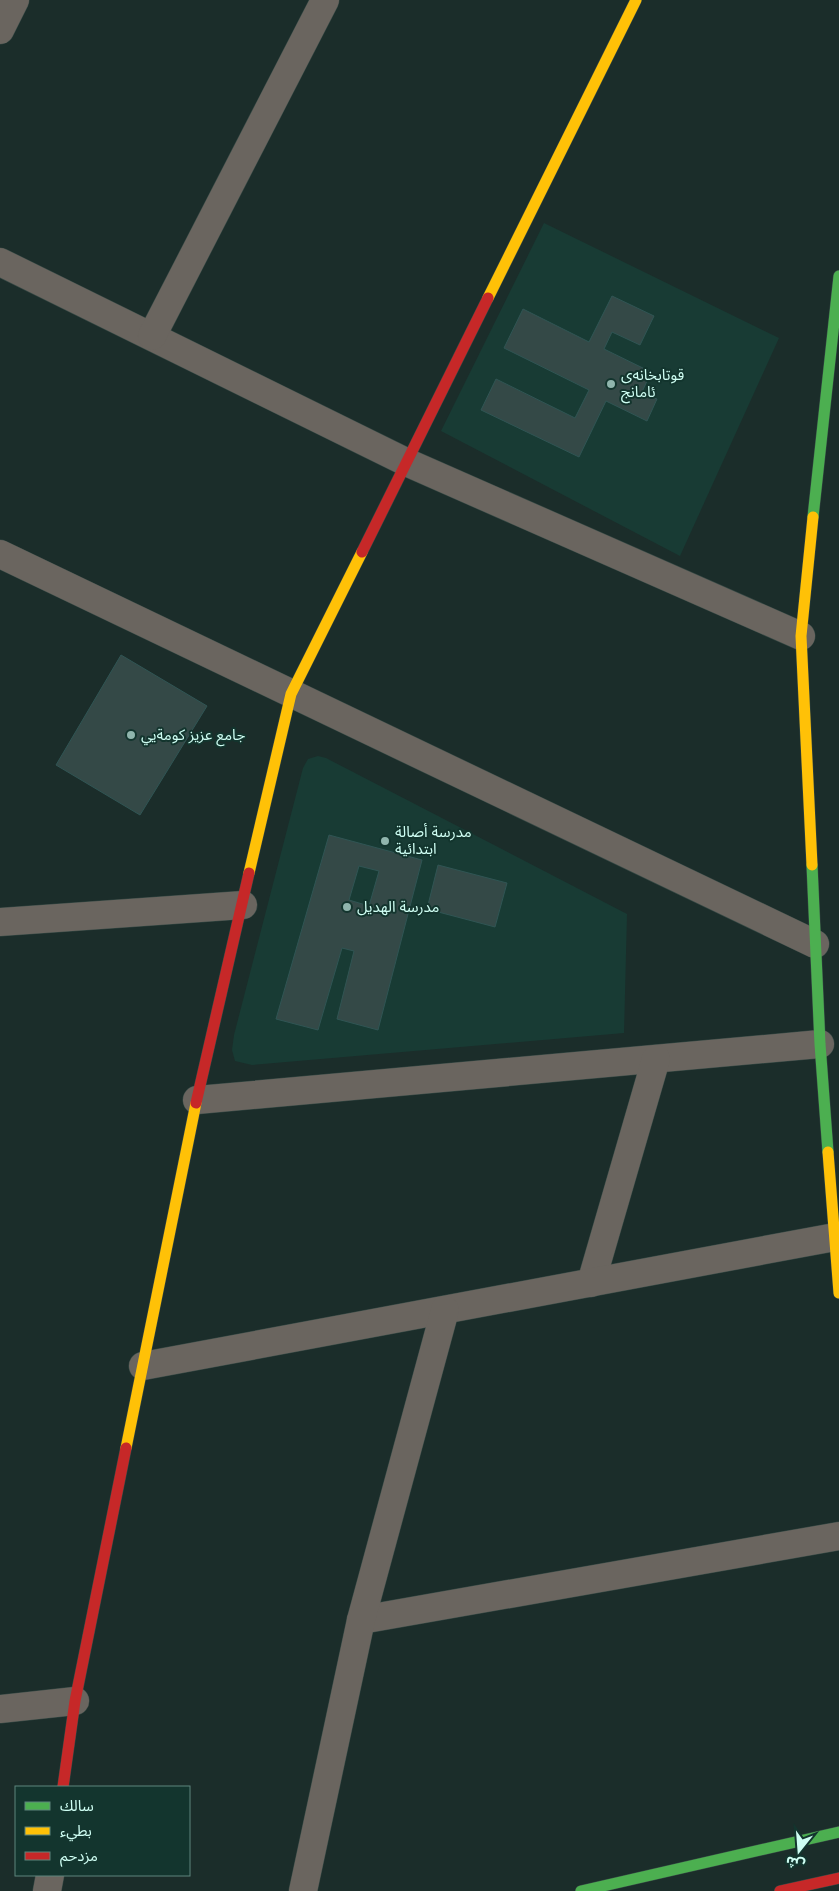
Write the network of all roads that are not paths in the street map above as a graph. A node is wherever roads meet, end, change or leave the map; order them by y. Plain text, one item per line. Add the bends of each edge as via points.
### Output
1 (15, 0) edge
2 (325, 0) edge
3 (636, 0) edge
4 (0, 30) edge
5 (0, 262) edge
6 (839, 276) edge
7 (836, 312) edge
8 (152, 336) junction
9 (406, 462) junction
10 (0, 554) edge
11 (801, 636) junction
12 (291, 694) junction
13 (243, 905) junction
14 (0, 922) edge
15 (815, 944) junction
16 (827, 1056) edge
17 (656, 1059) junction
18 (197, 1100) junction
19 (835, 1237) junction
20 (591, 1283) junction
21 (839, 1293) edge
22 (445, 1310) junction
23 (143, 1366) junction
24 (839, 1536) edge
25 (361, 1620) junction
26 (75, 1702) junction
27 (0, 1708) edge
28 (62, 1786) edge
29 (839, 1832) edge
30 (50, 1876) edge
31 (839, 1878) edge
32 (47, 1891) edge
33 (303, 1891) edge
34 (581, 1891) edge
35 (780, 1891) edge

1 - 4 street
2 - 8 street
3 - 9 street
5 - 8 street
6 - 7 street
7 - 11 street
8 - 9 street
9 - 11 street
9 - 12 street
10 - 12 street
11 - 15 street
12 - 13 street
12 - 15 street
13 - 14 street
13 - 18 street
15 - 16 street
16 - 17 street
16 - 19 street
17 - 18 street
17 - 20 street
18 - 23 street
19 - 20 street
19 - 21 street
20 - 22 street
22 - 23 street
22 - 25 street
23 - 26 street
24 - 25 street
25 - 33 street
26 - 27 street
26 - 28 street
29 - 34 street
30 - 32 street
31 - 35 street

